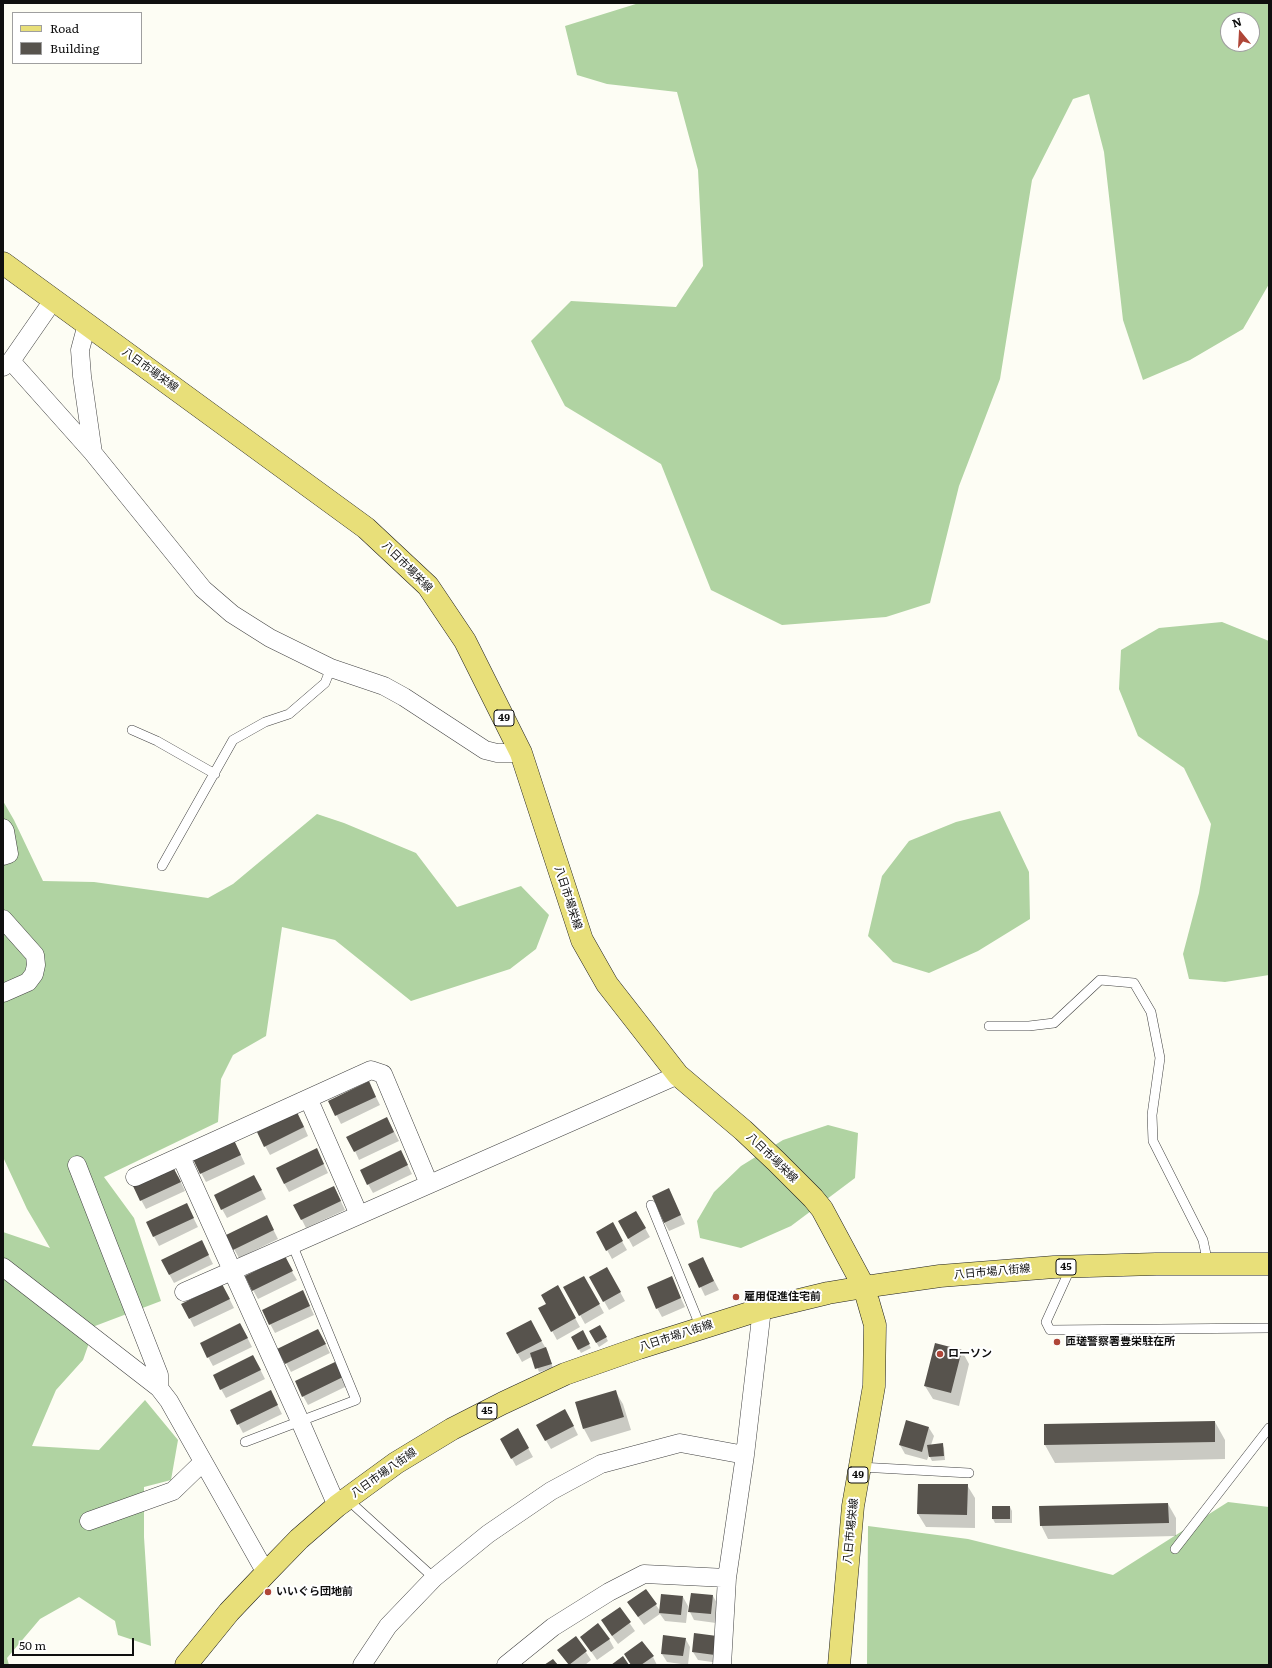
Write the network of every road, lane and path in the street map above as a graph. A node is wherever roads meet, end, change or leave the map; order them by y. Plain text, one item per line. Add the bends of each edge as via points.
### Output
1 (3, 263) edge
2 (54, 300) junction
3 (88, 324) junction
4 (7, 364) edge
5 (93, 453) junction
6 (331, 668) junction
7 (132, 730) dead end
8 (521, 753) junction
9 (215, 774) junction
10 (3, 828) edge
11 (3, 856) edge
12 (162, 866) dead end
13 (3, 919) edge
14 (3, 993) edge
15 (989, 1026) dead end
16 (678, 1075) junction
17 (309, 1100) junction
18 (181, 1157) junction
19 (77, 1165) dead end
20 (135, 1177) dead end
21 (428, 1184) junction
22 (651, 1205) dead end
23 (359, 1215) junction
24 (292, 1244) junction
25 (1208, 1264) junction
26 (1269, 1264) edge
27 (1072, 1266) junction
28 (3, 1267) edge
29 (232, 1270) junction
30 (864, 1287) junction
31 (184, 1292) dead end
32 (762, 1309) junction
33 (701, 1328) junction
34 (1269, 1328) edge
35 (159, 1388) junction
36 (300, 1421) junction
37 (1269, 1428) edge
38 (245, 1442) dead end
39 (745, 1455) junction
40 (203, 1462) junction
41 (860, 1467) junction
42 (969, 1472) dead end
43 (342, 1503) junction
44 (89, 1521) dead end
45 (1175, 1549) dead end
46 (266, 1573) junction
47 (434, 1578) junction
48 (727, 1578) junction
49 (186, 1665) edge
50 (362, 1665) edge
51 (506, 1665) edge
52 (722, 1665) edge
53 (839, 1665) edge

1 - 2 main road, 八日市場栄線 / 49
2 - 3 main road, 八日市場栄線 / 49
2 - 4 street
3 - 5 street via 80,350
3 - 8 main road, 八日市場栄線 / 49 via 366,528 428,586 465,641
4 - 5 street
5 - 6 street via 203,589 232,614 270,638
6 - 8 street via 384,686 486,750 497,753
6 - 9 lane via 325,683 289,714 265,722 233,740
7 - 9 lane
8 - 16 main road, 八日市場栄線 / 49 via 582,940 607,984
9 - 12 lane
10 - 11 street via 9,854
13 - 14 street via 35,956 36,965 34,974 28,982
15 - 25 lane via 1054,1023 1100,980 1134,983 1151,1012 1160,1058 1152,1115 1153,1140 1203,1240
16 - 21 street
16 - 30 main road, 八日市場栄線 / 49 via 743,1130 813,1198 822,1209
17 - 18 street
17 - 21 street via 372,1070 383,1074
17 - 23 street
18 - 20 street
18 - 29 street
19 - 35 street via 159,1375
21 - 23 street
22 - 33 lane
23 - 24 street
24 - 29 street
24 - 36 lane via 356,1400
25 - 26 main road, 八日市場八街線 / 45
25 - 27 main road, 八日市場八街線 / 45
27 - 30 main road, 八日市場八街線 / 45 via 940,1276
27 - 34 lane via 1046,1322 1050,1330
28 - 35 street
29 - 31 street
29 - 36 street
30 - 32 main road, 八日市場八街線 / 45
30 - 41 main road, 八日市場栄線 / 49 via 875,1325 874,1386
32 - 33 main road, 八日市場八街線 / 45
32 - 39 street
33 - 43 main road, 八日市場八街線 / 45 via 565,1374 503,1403 396,1463
35 - 40 street
36 - 38 lane
36 - 43 street
37 - 45 lane
39 - 47 street via 680,1443 601,1464 551,1491 488,1534
39 - 48 street
40 - 44 street via 173,1491
40 - 46 street
41 - 42 lane
41 - 53 main road, 八日市場栄線 / 49 via 853,1506
43 - 46 main road, 八日市場八街線 / 45 via 299,1539
43 - 47 lane
46 - 49 main road, 八日市場八街線 / 45 via 229,1612
47 - 50 street via 388,1626
48 - 51 street via 644,1574 609,1592 553,1627
48 - 52 street

